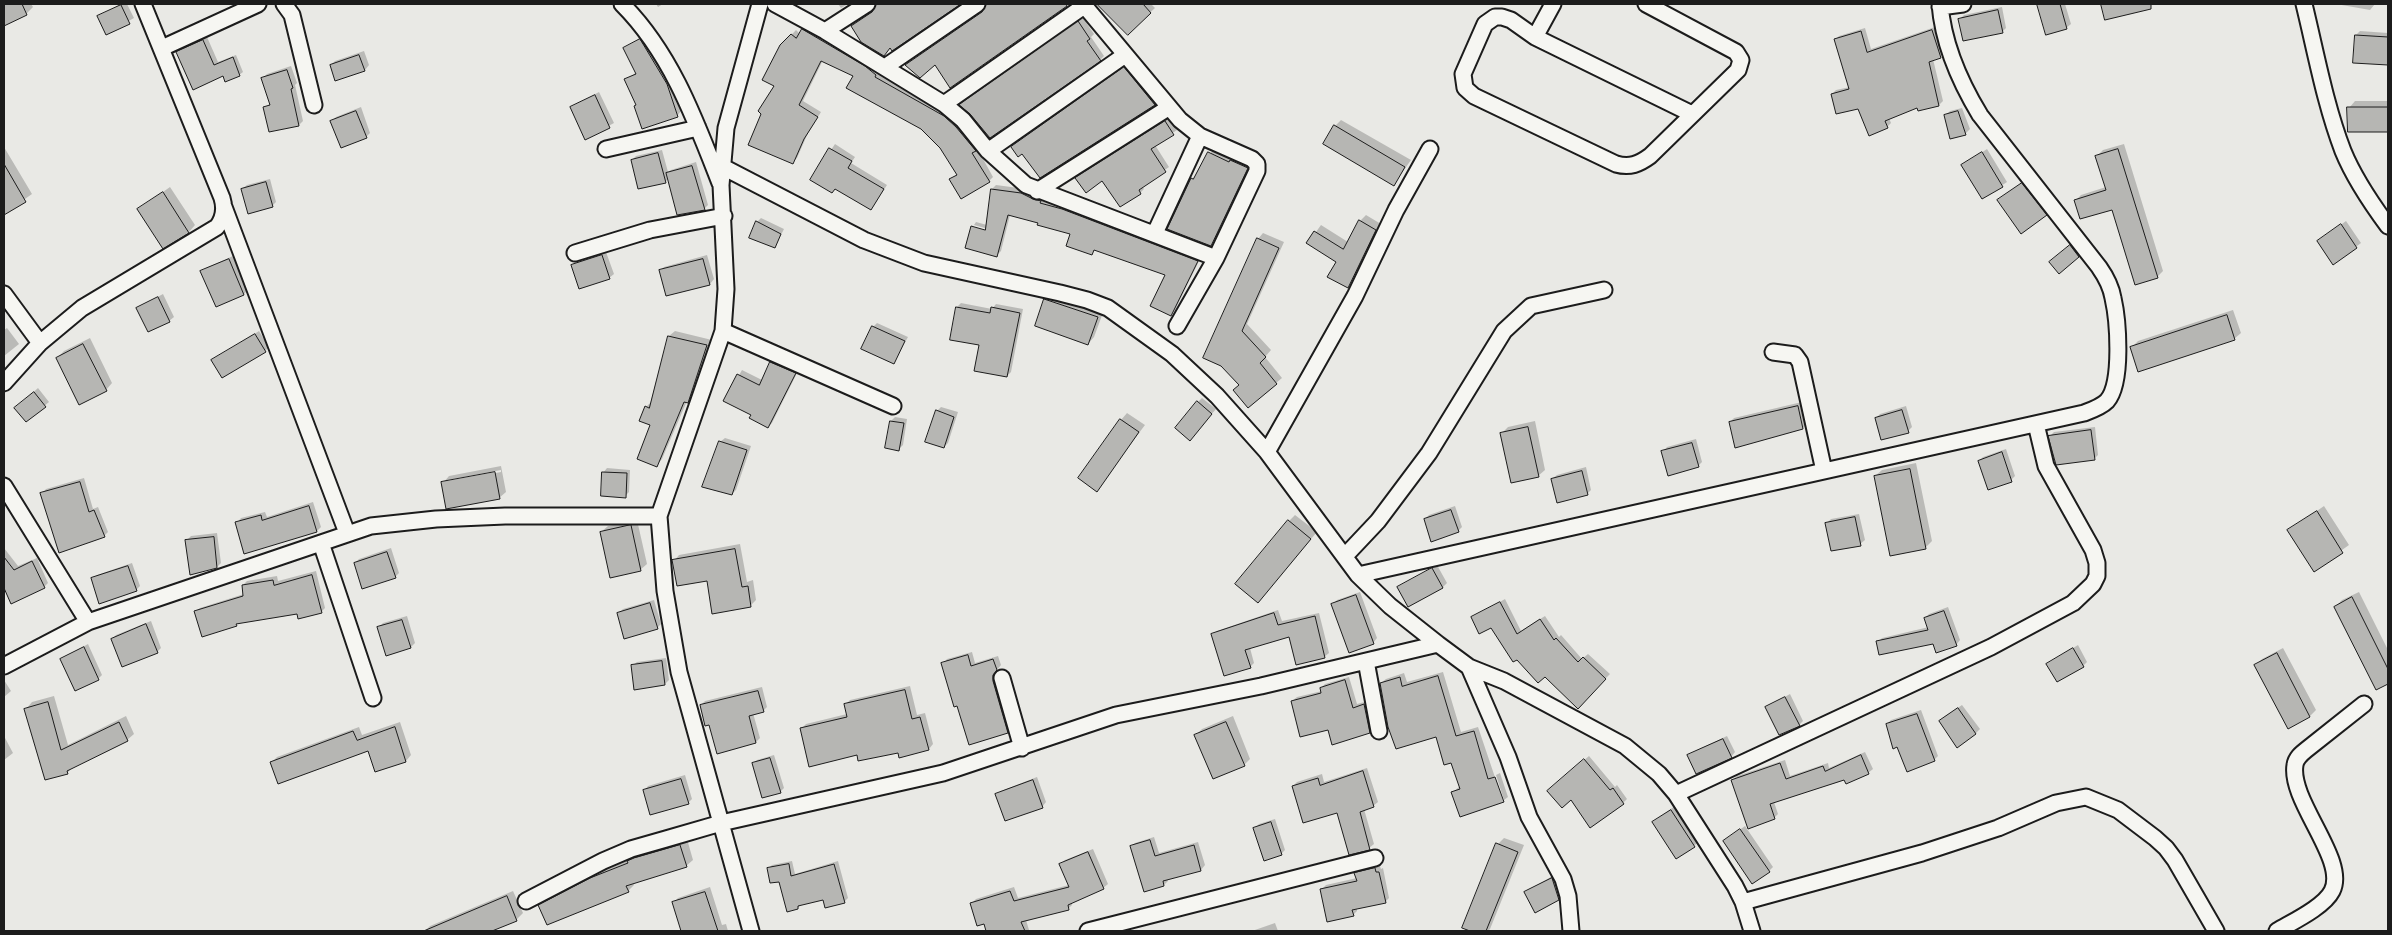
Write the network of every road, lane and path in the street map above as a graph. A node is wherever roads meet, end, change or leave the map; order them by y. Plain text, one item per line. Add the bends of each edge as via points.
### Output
1 (143, 4) edge
2 (258, 4) edge
3 (284, 4) edge
4 (622, 4) edge
5 (760, 4) edge
6 (775, 4) edge
7 (867, 4) edge
8 (977, 4) edge
9 (1552, 4) edge
10 (1646, 4) edge
11 (1963, 4) edge
12 (2304, 4) edge
13 (1084, 5) edge
14 (1940, 5) edge
15 (825, 31) junction
16 (1535, 37) junction
17 (162, 48) junction
18 (1125, 55) junction
19 (885, 67) junction
20 (944, 104) junction
21 (314, 105) dead end
22 (1168, 108) junction
23 (1692, 114) junction
24 (698, 128) junction
25 (1200, 136) junction
26 (1430, 148) dead end
27 (606, 149) dead end
28 (988, 151) junction
29 (723, 167) junction
30 (721, 185) junction
31 (1037, 191) junction
32 (2388, 202) edge
33 (2371, 203) junction
34 (224, 207) junction
35 (724, 216) junction
36 (2388, 226) edge
37 (1155, 233) junction
38 (575, 253) dead end
39 (1216, 258) junction
40 (1604, 290) dead end
41 (4, 294) edge
42 (1177, 326) dead end
43 (723, 331) junction
44 (40, 343) junction
45 (1772, 352) dead end
46 (4, 382) edge
47 (893, 406) dead end
48 (2036, 424) junction
49 (1267, 452) junction
50 (1824, 471) junction
51 (4, 486) edge
52 (659, 516) junction
53 (347, 533) junction
54 (322, 542) junction
55 (1345, 556) junction
56 (1358, 575) junction
57 (88, 622) junction
58 (1438, 644) junction
59 (1366, 661) junction
60 (4, 666) edge
61 (1470, 667) junction
62 (1002, 678) dead end
63 (373, 698) dead end
64 (2364, 704) dead end
65 (1379, 731) dead end
66 (1022, 748) junction
67 (1676, 794) junction
68 (721, 823) junction
69 (1375, 858) dead end
70 (526, 901) dead end
71 (1743, 902) junction
72 (751, 931) edge
73 (1088, 931) edge
74 (1571, 931) edge
75 (1752, 931) edge
76 (2216, 931) edge
77 (2277, 931) edge

1 - 17 street
2 - 17 street
3 - 21 street via 292,15
4 - 24 street via 663,54
5 - 29 street via 726,128
6 - 15 street
7 - 15 street
8 - 19 street
9 - 16 street
10 - 23 street via 1740,55 1738,70
11 - 14 street
12 - 33 street via 2343,152
13 - 18 street
13 - 20 street
14 - 48 street via 1950,52 1968,94 1990,130 2099,267 2114,299 2117,354 2113,392 2099,407
15 - 19 street
16 - 23 street
16 - 23 street via 1511,20 1502,17 1490,20 1483,28 1463,74 1465,88 1474,96 1624,167 1650,156
17 - 34 street
18 - 22 street
18 - 28 street
19 - 20 street
20 - 28 street
22 - 25 street
22 - 31 street
24 - 27 street
24 - 30 street
25 - 37 street
25 - 39 street via 1257,164 1257,171
26 - 49 street via 1355,296
28 - 31 street via 1019,180
29 - 30 street
29 - 49 street via 864,240 924,263 1069,295 1108,308 1172,354 1217,396
30 - 35 street
31 - 37 street
32 - 33 street
33 - 36 street
34 - 44 street via 217,227 82,308
34 - 53 street
35 - 38 street via 650,230
35 - 43 street via 726,289
37 - 39 street
39 - 42 street
40 - 55 street via 1531,306 1519,315 1504,331 1429,453 1378,521
41 - 44 street
43 - 47 street
43 - 52 street
44 - 46 street
45 - 50 street via 1795,355 1800,362
48 - 50 street
48 - 67 street via 2046,466 2093,550 2097,576 2087,591 1991,647
49 - 55 street
50 - 56 street
51 - 57 street
52 - 53 street via 436,519 371,526
52 - 68 street via 665,591 678,663
53 - 54 street
54 - 57 street
54 - 63 street
55 - 56 street
56 - 58 street via 1390,606
57 - 60 street
58 - 59 street
58 - 61 street
59 - 65 street
59 - 66 street via 1116,715
61 - 67 street via 1504,681 1625,746 1659,774
61 - 74 street via 1529,817 1563,879
62 - 66 street
64 - 77 street via 2306,750 2295,764 2300,793 2329,856 2335,881 2327,898
66 - 68 street via 943,773
67 - 71 street
68 - 70 street via 631,849
68 - 72 street
69 - 73 street
71 - 75 street
71 - 76 street via 1922,853 1998,828 2056,803 2086,798 2118,810 2166,848

